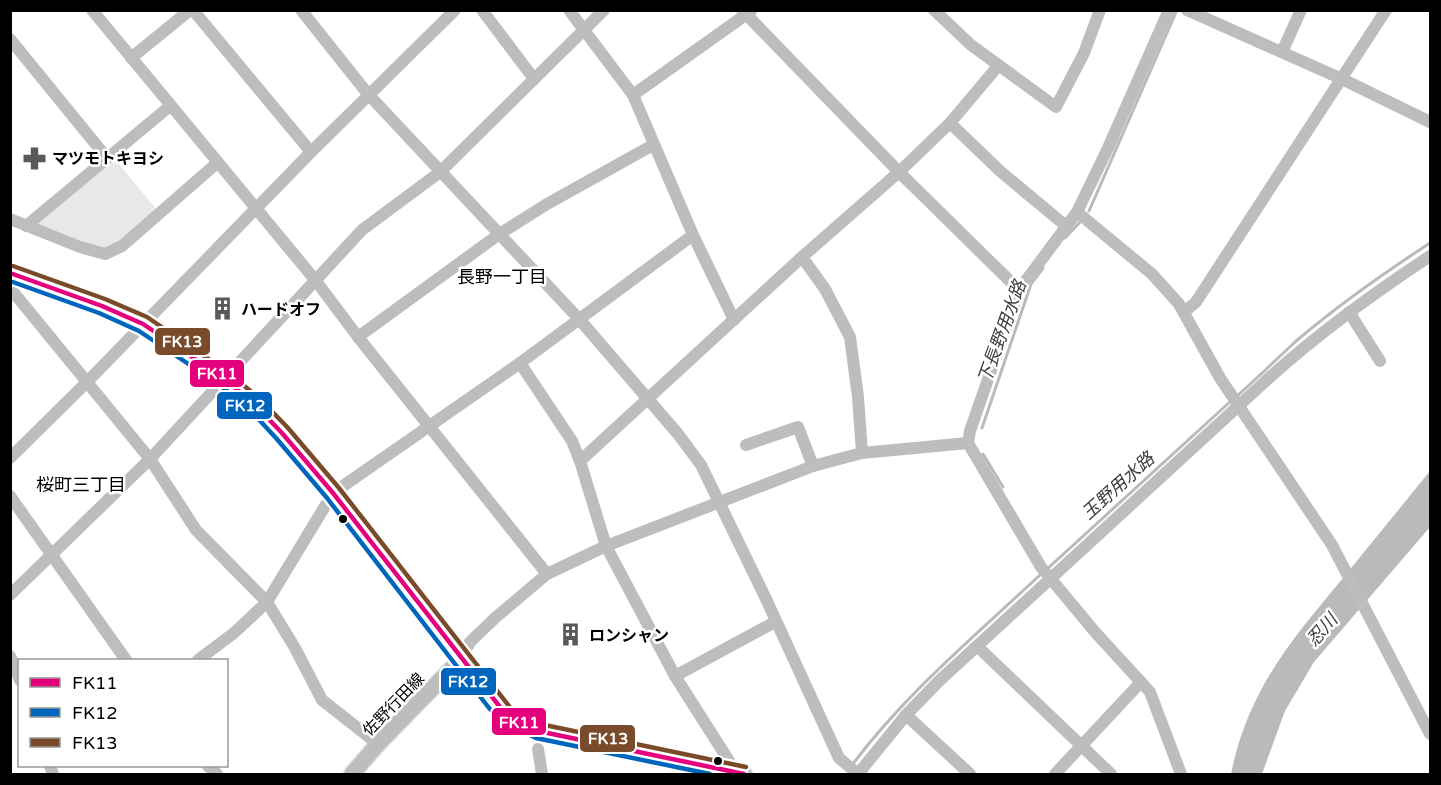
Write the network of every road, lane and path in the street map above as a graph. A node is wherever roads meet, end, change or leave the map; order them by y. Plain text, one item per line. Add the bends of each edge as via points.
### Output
1 (92, 10) edge
2 (191, 10) edge
3 (301, 10) edge
4 (455, 10) edge
5 (482, 10) edge
6 (569, 10) edge
7 (604, 10) edge
8 (934, 10) edge
9 (1100, 10) edge
10 (1169, 10) edge
11 (1187, 10) edge
12 (1301, 10) edge
13 (1386, 10) edge
14 (747, 12) edge
15 (585, 30) junction
16 (10, 39) edge
17 (1282, 52) junction
18 (131, 58) junction
19 (998, 66) junction
20 (534, 79) junction
21 (1342, 79) junction
22 (368, 94) junction
23 (633, 95) junction
24 (170, 106) junction
25 (1431, 122) edge
26 (950, 123) junction
27 (653, 144) junction
28 (311, 152) junction
29 (108, 158) junction
30 (217, 164) junction
31 (440, 172) junction
32 (899, 172) junction
33 (254, 208) junction
34 (1077, 212) junction
35 (10, 219) edge
36 (26, 226) junction
37 (1066, 226) junction
38 (498, 235) junction
39 (693, 235) junction
40 (802, 257) junction
41 (1429, 261) edge
42 (10, 273) edge
43 (316, 281) junction
44 (10, 288) edge
45 (1019, 290) junction
46 (1184, 312) junction
47 (1349, 312) junction
48 (580, 320) junction
49 (734, 320) junction
50 (143, 324) junction
51 (358, 337) junction
52 (1380, 361) dead end
53 (520, 363) junction
54 (225, 379) junction
55 (87, 382) junction
56 (648, 400) junction
57 (1236, 402) junction
58 (430, 427) junction
59 (968, 443) junction
60 (746, 445) dead end
61 (862, 453) junction
62 (10, 458) edge
63 (150, 459) junction
64 (580, 461) junction
65 (813, 466) junction
66 (333, 493) junction
67 (10, 496) edge
68 (720, 503) junction
69 (606, 546) junction
70 (53, 554) junction
71 (547, 574) junction
72 (1047, 574) junction
73 (10, 595) edge
74 (267, 602) junction
75 (775, 622) junction
76 (978, 646) junction
77 (10, 656) edge
78 (125, 659) edge
79 (199, 659) edge
80 (460, 660) junction
81 (18, 675) edge
82 (675, 676) junction
83 (1141, 682) junction
84 (906, 716) junction
85 (1431, 734) edge
86 (378, 744) junction
87 (1081, 748) junction
88 (538, 749) dead end
89 (737, 773) edge
90 (352, 774) edge
91 (542, 774) edge
92 (857, 774) edge
93 (970, 774) edge
94 (1055, 774) edge
95 (1111, 774) edge
96 (1181, 774) edge

1 - 18 street
2 - 18 street
2 - 28 street
3 - 22 street
4 - 22 street
5 - 20 street
6 - 15 street
7 - 15 street
8 - 19 street
9 - 19 street via 1084,53 1056,106
10 - 34 street
11 - 17 street
12 - 17 street
13 - 21 street
14 - 23 street
14 - 32 street
15 - 20 street
15 - 23 street
16 - 29 street
17 - 21 street
18 - 24 street
19 - 26 street
20 - 31 street
21 - 25 street
21 - 46 street via 1196,302
22 - 28 street
22 - 31 street
23 - 27 street
24 - 29 street
24 - 30 street
26 - 32 street
26 - 37 street
27 - 38 street
27 - 39 street
28 - 33 street
29 - 36 street
30 - 33 street
30 - 36 street via 122,246 105,254
31 - 38 street
31 - 43 street via 362,230
32 - 40 street
32 - 45 street
33 - 43 street
33 - 50 street
34 - 37 street
34 - 46 street via 1152,274
35 - 36 street
37 - 45 street
38 - 48 street
38 - 51 street
39 - 48 street
39 - 49 street
40 - 49 street
40 - 61 street via 825,289 850,337
41 - 47 street
42 - 50 main road
43 - 51 street
43 - 54 street
44 - 55 street
45 - 59 street
46 - 57 street
47 - 52 street
47 - 57 street
48 - 53 street
48 - 56 street
49 - 56 street
50 - 54 main road
50 - 55 street
51 - 58 street
53 - 58 street
53 - 64 street via 572,441
54 - 63 street
54 - 66 main road via 282,433
55 - 62 street
55 - 63 street
56 - 64 street
56 - 68 street via 701,465
57 - 72 street
57 - 85 street via 1324,531
58 - 66 street
58 - 71 street
59 - 61 street
59 - 72 street
60 - 65 street via 798,427
61 - 65 street
63 - 70 street
63 - 74 street via 196,530
64 - 69 street
65 - 68 street
66 - 74 street
66 - 80 main road
67 - 70 street
68 - 69 street
68 - 75 street
69 - 71 street
69 - 82 street
70 - 73 street
70 - 78 street
71 - 80 street via 470,642
72 - 76 street
72 - 83 street
74 - 79 street
74 - 86 street via 322,700
75 - 82 street
75 - 92 street via 839,758
76 - 84 street
76 - 87 street
77 - 81 street
80 - 86 main road, 佐野行田線
80 - 89 main road via 507,716 523,725
82 - 89 street
83 - 87 street
83 - 96 street via 1150,692
84 - 92 street
84 - 93 street
86 - 90 main road, 佐野行田線
87 - 94 street
87 - 95 street
88 - 91 street

